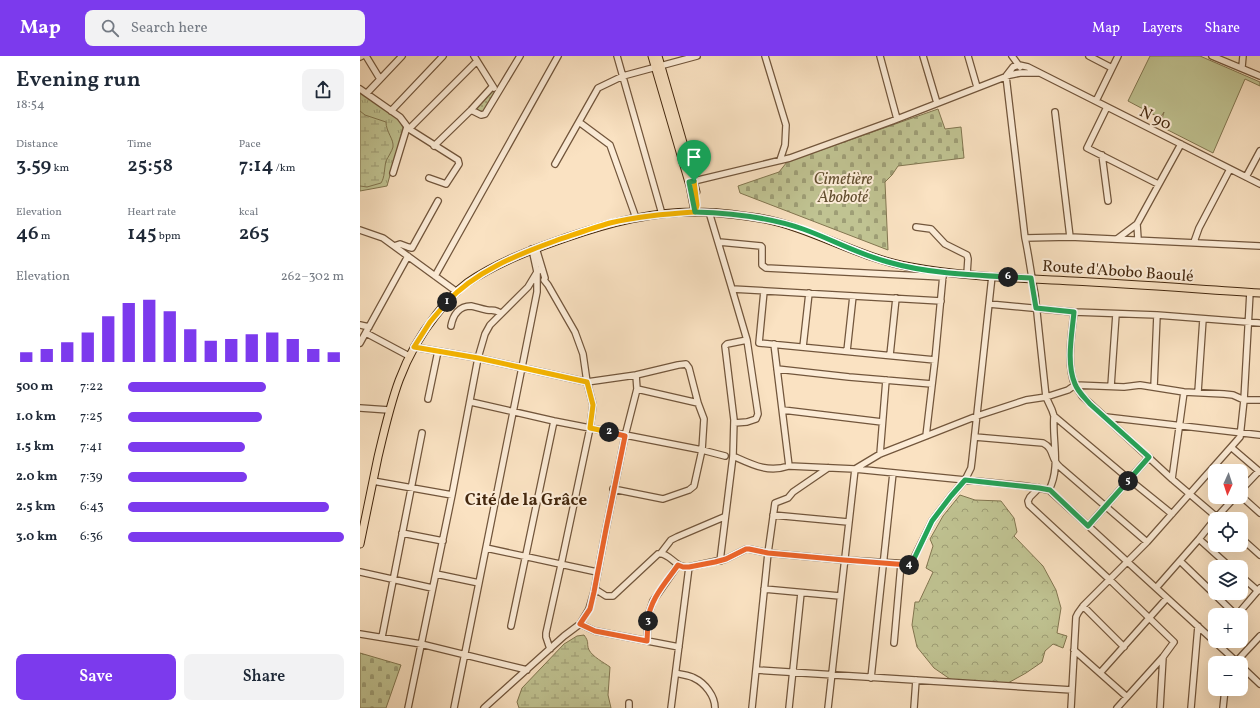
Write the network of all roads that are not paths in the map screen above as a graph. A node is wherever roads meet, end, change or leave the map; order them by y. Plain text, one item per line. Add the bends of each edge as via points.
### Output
1 (366, 56) edge
2 (402, 56) edge
3 (443, 56) edge
4 (558, 56) edge
5 (617, 56) edge
6 (652, 56) edge
7 (658, 56) edge
8 (697, 56) edge
9 (765, 56) edge
10 (880, 56) edge
11 (923, 56) edge
12 (968, 56) edge
13 (1012, 56) edge
14 (1089, 56) edge
15 (1118, 56) edge
16 (1212, 56) edge
17 (1242, 56) edge
18 (517, 58) edge
19 (475, 59) edge
20 (1019, 65) junction
21 (658, 67) junction
22 (1013, 67) junction
23 (1112, 68) junction
24 (1242, 68) junction
25 (1017, 73) junction
26 (1039, 73) junction
27 (623, 76) junction
28 (1006, 76) junction
29 (1260, 76) edge
30 (380, 79) junction
31 (492, 87) junction
32 (977, 87) junction
33 (360, 89) edge
34 (366, 93) junction
35 (497, 93) junction
36 (1096, 102) junction
37 (937, 103) junction
38 (1107, 107) junction
39 (470, 110) junction
40 (391, 111) junction
41 (1056, 112) dead end
42 (897, 119) junction
43 (579, 122) junction
44 (408, 128) junction
45 (1181, 144) junction
46 (434, 146) junction
47 (1260, 151) edge
48 (1102, 155) junction
49 (780, 160) junction
50 (555, 164) dead end
51 (1230, 169) junction
52 (393, 173) dead end
53 (1246, 177) junction
54 (429, 178) dead end
55 (691, 182) junction
56 (1158, 184) junction
57 (1260, 184) edge
58 (438, 200) dead end
59 (1108, 201) dead end
60 (695, 212) junction
61 (709, 212) junction
62 (662, 214) junction
63 (636, 218) junction
64 (1137, 224) junction
65 (916, 227) dead end
66 (360, 230) edge
67 (1070, 237) junction
68 (1025, 238) junction
69 (1117, 239) junction
70 (1138, 239) junction
71 (719, 242) junction
72 (1194, 242) junction
73 (394, 246) junction
74 (1260, 246) edge
75 (534, 249) junction
76 (408, 256) junction
77 (539, 270) junction
78 (967, 274) junction
79 (943, 275) junction
80 (435, 276) junction
81 (992, 276) junction
82 (1031, 278) junction
83 (544, 280) junction
84 (537, 287) junction
85 (732, 289) junction
86 (764, 291) junction
87 (457, 292) junction
88 (1250, 292) junction
89 (809, 293) junction
90 (1260, 293) edge
91 (853, 296) junction
92 (896, 298) junction
93 (941, 302) junction
94 (989, 304) junction
95 (1036, 308) junction
96 (1074, 312) junction
97 (500, 314) junction
98 (1116, 314) junction
99 (1157, 315) junction
100 (1202, 319) junction
101 (1248, 322) junction
102 (1260, 323) edge
103 (360, 325) edge
104 (450, 326) dead end
105 (367, 330) junction
106 (747, 341) junction
107 (360, 343) edge
108 (758, 343) junction
109 (774, 344) junction
110 (414, 347) junction
111 (803, 347) junction
112 (438, 351) junction
113 (847, 351) junction
114 (409, 356) junction
115 (890, 356) junction
116 (478, 358) junction
117 (935, 360) junction
118 (521, 368) junction
119 (777, 369) junction
120 (636, 375) junction
121 (886, 380) junction
122 (587, 382) junction
123 (932, 384) junction
124 (1075, 385) junction
125 (1111, 386) junction
126 (1154, 386) junction
127 (637, 389) junction
128 (1184, 392) junction
129 (1198, 392) junction
130 (1046, 397) junction
131 (428, 399) dead end
132 (1244, 400) junction
133 (1260, 400) edge
134 (471, 402) junction
135 (698, 403) junction
136 (360, 408) edge
137 (389, 410) junction
138 (782, 410) junction
139 (513, 412) junction
140 (977, 416) junction
141 (1054, 416) junction
142 (1105, 417) junction
143 (554, 421) junction
144 (734, 422) junction
145 (882, 422) junction
146 (1179, 426) junction
147 (590, 428) junction
148 (422, 433) dead end
149 (1241, 433) junction
150 (1260, 435) edge
151 (625, 436) junction
152 (926, 436) junction
153 (975, 437) junction
154 (1232, 448) junction
155 (702, 450) junction
156 (880, 454) junction
157 (725, 456) dead end
158 (733, 456) junction
159 (1149, 457) junction
160 (1056, 463) junction
161 (1219, 464) edge
162 (789, 466) junction
163 (828, 468) junction
164 (855, 469) junction
165 (1260, 472) edge
166 (893, 473) junction
167 (1208, 477) edge
168 (1172, 479) junction
169 (965, 480) junction
170 (1130, 480) junction
171 (373, 481) junction
172 (1248, 483) edge
173 (411, 487) junction
174 (1039, 488) junction
175 (613, 489) junction
176 (1050, 490) junction
177 (1190, 494) junction
178 (452, 495) junction
179 (1248, 502) edge
180 (1229, 504) edge
181 (1106, 506) junction
182 (1209, 512) edge
183 (1222, 512) edge
184 (1260, 513) edge
185 (1172, 514) junction
186 (773, 516) junction
187 (724, 517) junction
188 (848, 522) junction
189 (1088, 526) junction
190 (1208, 528) edge
191 (402, 533) junction
192 (1199, 539) junction
193 (443, 541) junction
194 (1147, 542) junction
195 (360, 544) edge
196 (1248, 544) edge
197 (486, 548) junction
198 (660, 553) junction
199 (768, 553) junction
200 (1260, 555) edge
201 (526, 557) junction
202 (844, 560) junction
203 (1222, 560) edge
204 (720, 561) junction
205 (1128, 561) junction
206 (1180, 561) junction
207 (882, 563) junction
208 (901, 564) junction
209 (561, 565) junction
210 (678, 565) junction
211 (689, 567) junction
212 (360, 572) edge
213 (598, 572) junction
214 (436, 574) junction
215 (393, 579) junction
216 (1110, 580) junction
217 (1248, 581) edge
218 (479, 583) junction
219 (432, 588) junction
220 (1156, 588) junction
221 (595, 589) junction
222 (764, 589) junction
223 (1259, 590) edge
224 (801, 593) junction
225 (840, 596) junction
226 (1167, 598) junction
227 (1083, 606) junction
228 (1230, 608) edge
229 (1243, 608) edge
230 (1149, 618) junction
231 (580, 624) junction
232 (511, 626) dead end
233 (1198, 626) junction
234 (360, 634) edge
235 (1208, 635) edge
236 (1260, 636) edge
237 (382, 637) junction
238 (647, 641) junction
239 (894, 643) dead end
240 (421, 644) junction
241 (1124, 646) junction
242 (679, 647) junction
243 (1222, 648) edge
244 (550, 649) junction
245 (1074, 650) junction
246 (465, 654) junction
247 (1231, 656) edge
248 (1244, 656) edge
249 (1163, 657) junction
250 (527, 670) junction
251 (756, 670) junction
252 (676, 673) junction
253 (793, 673) junction
254 (1100, 673) junction
255 (1248, 673) edge
256 (832, 675) junction
257 (871, 678) junction
258 (916, 680) junction
259 (1260, 684) edge
260 (1072, 690) junction
261 (1224, 696) edge
262 (1127, 697) junction
263 (408, 708) edge
264 (454, 708) edge
265 (484, 708) edge
266 (671, 708) edge
267 (716, 708) edge
268 (752, 708) edge
269 (789, 708) edge
270 (828, 708) edge
271 (914, 708) edge
272 (1071, 708) edge
273 (1117, 708) edge
274 (1160, 708) edge
275 (1192, 708) edge
276 (1223, 708) edge

1 - 30 street
2 - 30 street
3 - 40 street
4 - 80 street
5 - 27 street
6 - 21 main road
7 - 21 main road
8 - 21 street
9 - 49 street via 786,125 785,144
10 - 42 street
11 - 37 street
12 - 32 street
13 - 20 street
13 - 22 street
14 - 23 street
15 - 23 street
16 - 24 street
17 - 24 street
18 - 35 street
19 - 31 street
19 - 44 street
20 - 22 street
20 - 25 street
20 - 26 street, N 90
21 - 27 street
21 - 55 main road
22 - 25 street
22 - 28 street
23 - 36 street
24 - 29 street
25 - 26 street, N 90
25 - 28 street, N 90
26 - 36 street, N 90
27 - 43 street via 598,88
27 - 62 street
28 - 32 street, N 90
28 - 68 street
30 - 34 street
31 - 35 street
31 - 39 street
32 - 37 street, N 90
33 - 34 street
34 - 40 street
35 - 39 street via 483,115
36 - 38 street, N 90
37 - 42 street, N 90
38 - 45 street, N 90
38 - 48 street via 1087,148
39 - 46 street
40 - 44 street via 400,117
41 - 67 street
42 - 49 street, N 90
43 - 50 street
43 - 63 street via 610,145
44 - 46 street
44 - 52 street
45 - 51 street, N 90
45 - 56 street
46 - 54 street via 458,160 459,164 446,184
47 - 53 street
48 - 56 street
48 - 59 street
49 - 55 street, N 90
51 - 53 street, N 90
51 - 72 street
53 - 57 street, N 90
55 - 60 main road via 697,205
56 - 64 street
58 - 73 street via 412,248 400,244
60 - 61 main road, Route d'Abobo Baoulé
60 - 62 main road, Route d'Abobo Baoulé
61 - 71 street
61 - 79 main road, Route d'Abobo Baoulé via 786,224 867,256
62 - 63 main road, Route d'Abobo Baoulé
63 - 75 main road, Route d'Abobo Baoulé
64 - 69 street
64 - 70 street
65 - 78 street via 931,229 944,244 967,255
66 - 73 street via 384,238
67 - 68 street
67 - 69 street
68 - 82 street
69 - 70 street
70 - 72 street
71 - 79 street via 761,246 762,265 766,268
71 - 85 street
72 - 74 street
73 - 76 street
75 - 77 street
75 - 87 main road, Route d'Abobo Baoulé via 484,273
76 - 80 street
76 - 105 street
77 - 83 street
77 - 84 street
77 - 97 street via 528,287
78 - 79 main road, Route d'Abobo Baoulé
78 - 81 main road, Route d'Abobo Baoulé
79 - 93 street
80 - 87 street
81 - 82 main road, Route d'Abobo Baoulé
81 - 94 street
82 - 88 main road, Route d'Abobo Baoulé
82 - 95 street
83 - 84 street
83 - 122 street via 575,332 583,354
84 - 118 street
85 - 86 street
85 - 106 street
86 - 89 street
86 - 108 street
87 - 110 main road, Route d'Abobo Baoulé via 430,322
88 - 90 main road, Route d'Abobo Baoulé
88 - 101 street
89 - 91 street
89 - 111 street
91 - 92 street
91 - 113 street
92 - 93 street
92 - 115 street
93 - 117 street
94 - 95 street
94 - 140 street
95 - 96 street
95 - 130 street
96 - 98 street
96 - 124 street via 1071,360
97 - 104 street via 496,310 466,307 456,312
97 - 116 street via 487,329
98 - 99 street
98 - 125 street
99 - 100 street
99 - 126 street
100 - 101 street
100 - 129 street
101 - 102 street
101 - 132 street
103 - 105 street
105 - 107 street
105 - 114 street
106 - 108 street
106 - 144 street via 725,346
106 - 144 street via 758,417 752,421
108 - 109 street
109 - 111 street
109 - 119 street
110 - 112 street
110 - 114 main road, Route d'Abobo Baoulé
111 - 113 street
112 - 116 street
112 - 131 street
113 - 115 street
114 - 137 main road, Route d'Abobo Baoulé
115 - 117 street
116 - 118 street
116 - 134 street
117 - 123 street
118 - 122 street
118 - 139 street
119 - 121 street
119 - 138 street
120 - 122 street
120 - 127 street
120 - 135 street via 686,364
121 - 123 street
121 - 145 street
122 - 147 street via 593,405
123 - 152 street
124 - 125 street
124 - 130 street
124 - 142 street via 1082,396
125 - 126 street
126 - 128 street
127 - 135 street
127 - 151 street
128 - 129 street
128 - 146 street
129 - 132 street via 1233,395
130 - 140 street via 1026,400
130 - 141 street
132 - 133 street
132 - 149 street
134 - 139 street
134 - 178 street
135 - 155 street via 704,419
136 - 137 street
137 - 171 main road, Route d'Abobo Baoulé
138 - 145 street
138 - 162 street
139 - 143 street
139 - 197 street
140 - 152 street
140 - 153 street
141 - 160 street
141 - 170 street
142 - 146 street
142 - 159 street
143 - 147 street
143 - 201 street
144 - 158 street
145 - 156 street
146 - 149 street
146 - 168 street
147 - 151 street
147 - 209 street
148 - 173 street
149 - 150 street
149 - 154 street
151 - 155 street
151 - 175 street
152 - 156 street
153 - 160 street via 1043,443 1050,448
153 - 169 street via 972,460
154 - 161 street
154 - 165 street
155 - 157 street
155 - 175 street via 694,485 689,490 663,499
156 - 164 street
158 - 162 street via 771,470
158 - 187 street
159 - 168 street
159 - 170 street
160 - 176 street via 1055,478
160 - 181 street
162 - 163 street
163 - 164 street
163 - 186 street via 788,498 776,502
164 - 166 street
164 - 188 street
165 - 172 street
166 - 169 street
166 - 207 street
167 - 177 street
168 - 177 street
169 - 174 street
169 - 208 street via 932,521 912,563
170 - 181 street
170 - 185 street
171 - 173 street
171 - 195 main road, Route d'Abobo Baoulé
173 - 178 street
173 - 191 street
174 - 176 street
174 - 216 street via 1030,497 1029,505
175 - 213 street
176 - 189 street
177 - 182 street
177 - 185 street
178 - 193 street
179 - 184 street
180 - 183 street
181 - 189 street
181 - 194 street
185 - 194 street
186 - 188 street
186 - 199 street
187 - 198 street via 677,536
187 - 204 street
188 - 202 street
189 - 205 street
190 - 192 street
191 - 193 street
191 - 215 street
192 - 203 street
192 - 206 street
193 - 214 street
194 - 205 street
196 - 200 street
197 - 201 street
197 - 218 street
198 - 210 street
198 - 221 street via 613,596 606,596
199 - 202 street
199 - 204 street via 746,549
199 - 222 street
201 - 209 street
201 - 232 street
202 - 207 street
202 - 225 street
204 - 211 street
205 - 216 street
205 - 220 street
206 - 220 street
206 - 228 street
207 - 208 street
207 - 257 street
208 - 239 street
209 - 213 street
209 - 244 street via 546,633
210 - 211 street
210 - 238 street via 653,602 648,616
211 - 242 street
212 - 215 street
213 - 221 street
214 - 218 street
214 - 219 street
215 - 219 street
215 - 237 street
216 - 227 street
216 - 230 street
217 - 223 street
218 - 246 street
219 - 240 street
220 - 226 street
221 - 231 street via 590,609
222 - 224 street
222 - 251 street
223 - 229 street
224 - 225 street
224 - 253 street
225 - 256 street
226 - 230 street
226 - 233 street
227 - 241 street
227 - 245 street via 1076,617
230 - 241 street
230 - 249 street via 1174,642
231 - 238 street via 595,631
231 - 244 street
233 - 235 street
233 - 275 street
234 - 237 street
236 - 248 street
237 - 240 street
238 - 242 street
240 - 246 street
240 - 263 street
241 - 254 street
242 - 252 street
243 - 247 street
244 - 250 street
245 - 254 street
245 - 260 street
246 - 250 street
246 - 264 street
249 - 262 street
249 - 274 street
250 - 265 street
251 - 253 street
251 - 268 street
252 - 266 street
252 - 267 street via 693,677 700,682 712,696
253 - 256 street
253 - 269 street
254 - 262 street
255 - 259 street
256 - 257 street
256 - 270 street
257 - 258 street
258 - 260 street
258 - 271 street
260 - 272 street
261 - 276 street
262 - 273 street

